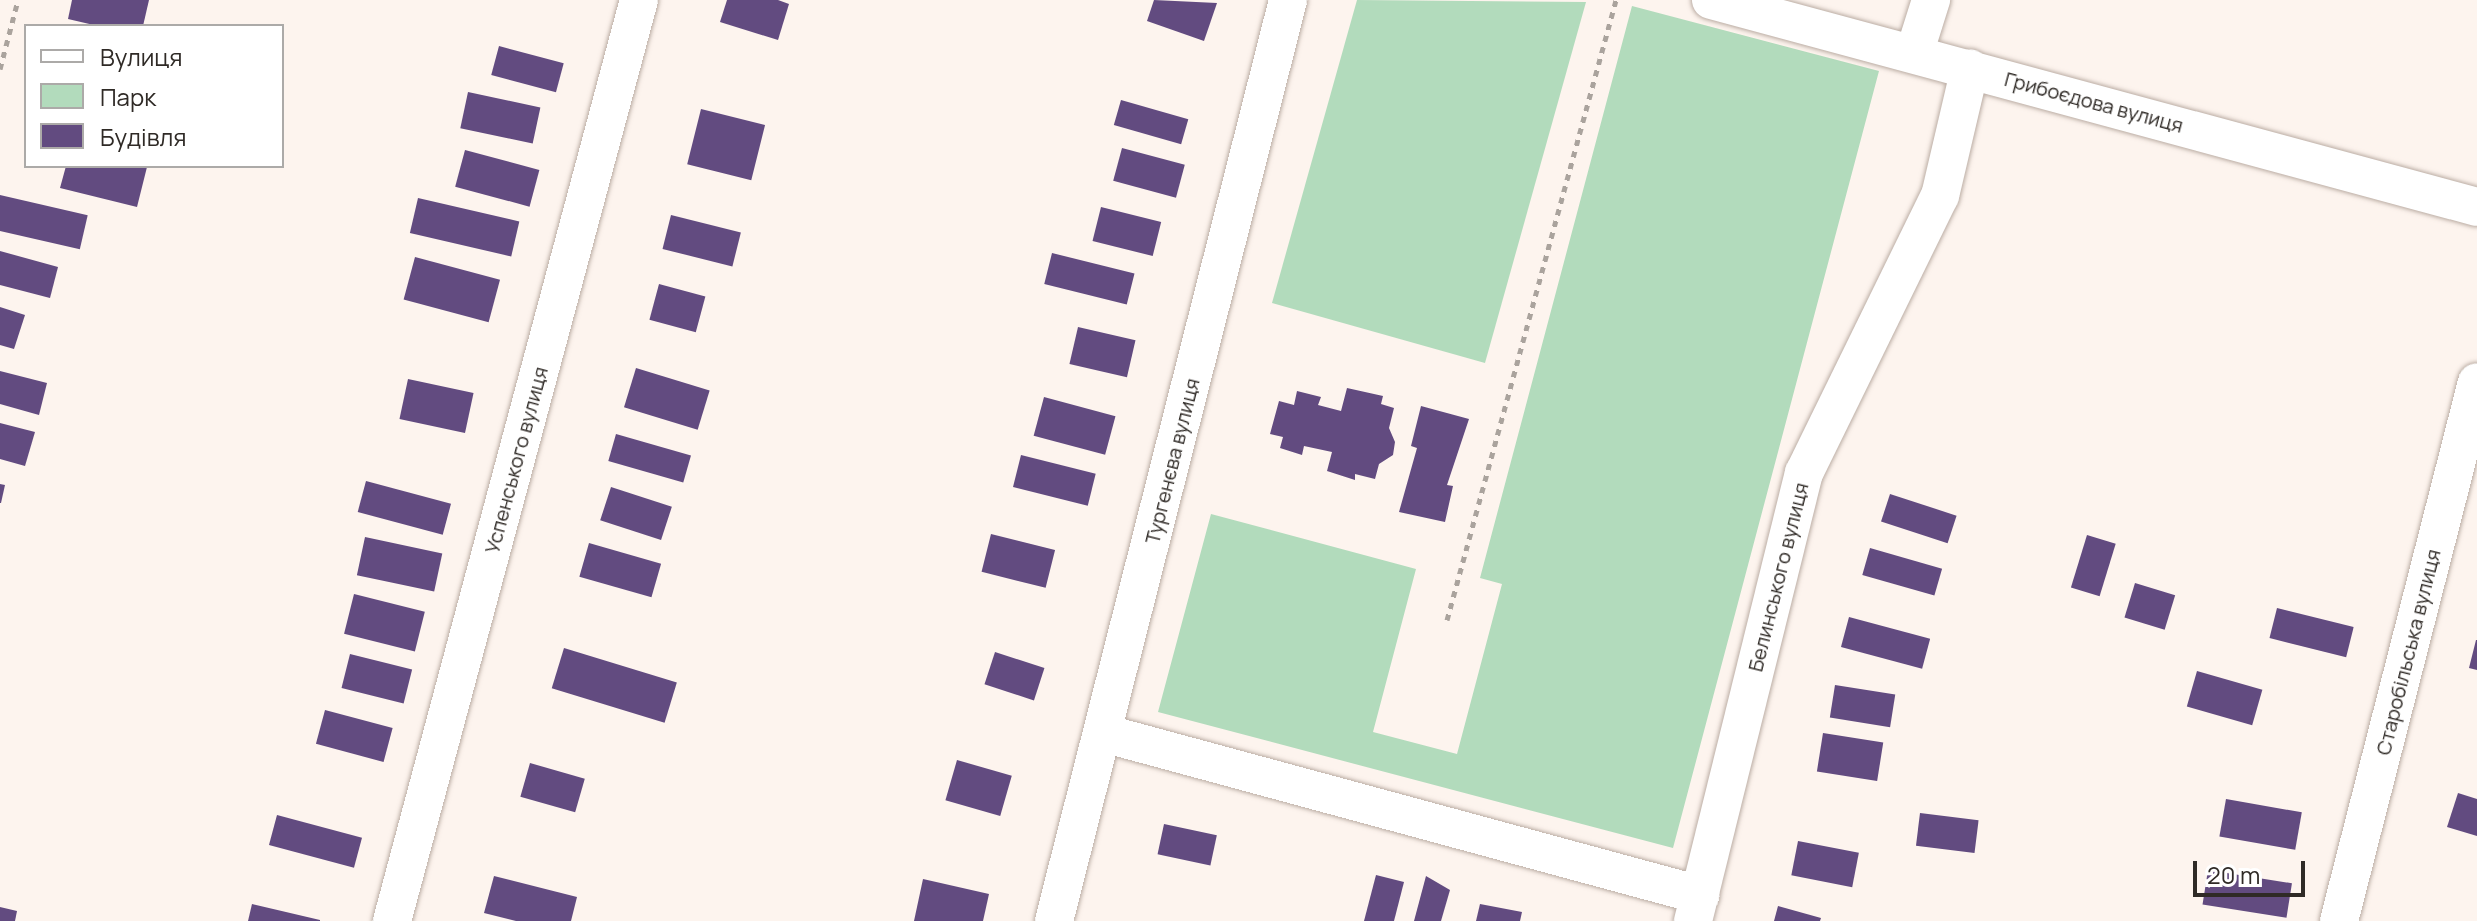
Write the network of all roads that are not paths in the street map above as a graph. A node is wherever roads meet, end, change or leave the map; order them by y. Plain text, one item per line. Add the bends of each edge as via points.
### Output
1 (639, 0) edge
2 (1288, 0) edge
3 (1711, 0) edge
4 (1931, 0) edge
5 (1914, 54) junction
6 (1970, 68) junction
7 (2477, 207) edge
8 (2477, 382) edge
9 (1103, 733) junction
10 (1696, 908) edge
11 (392, 921) edge
12 (1054, 921) edge
13 (2339, 921) edge

1 - 11 street, Успенського вулиця
2 - 9 street, Тургенєва вулиця
3 - 5 street, Грибоєдова вулиця
4 - 5 street
5 - 6 street, Грибоєдова вулиця
6 - 7 street, Грибоєдова вулиця
6 - 10 street, Белинського вулиця via 1940,196 1804,473
8 - 13 street, Старобільська вулиця
9 - 10 street
9 - 12 street, Тургенєва вулиця

